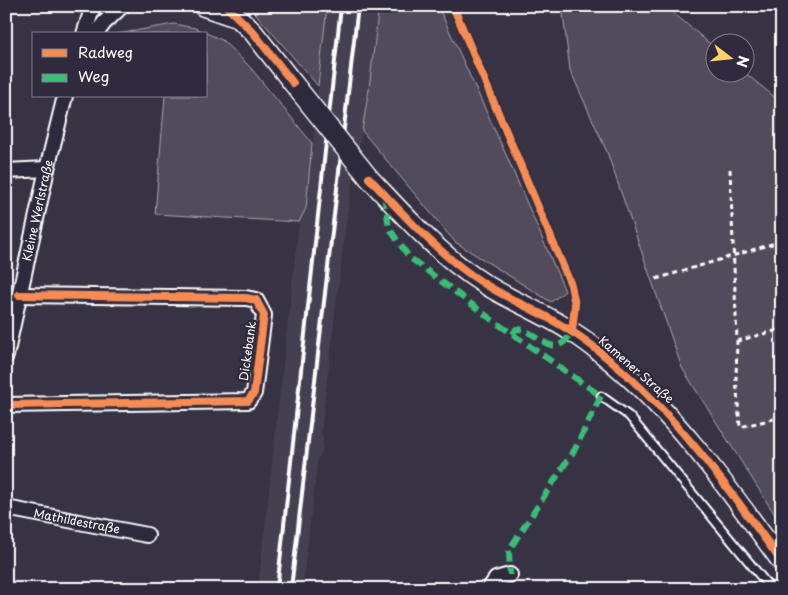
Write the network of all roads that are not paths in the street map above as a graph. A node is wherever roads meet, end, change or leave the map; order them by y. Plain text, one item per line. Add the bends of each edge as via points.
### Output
1 (93, 6) edge
2 (122, 6) edge
3 (203, 6) edge
4 (232, 12) edge
5 (85, 32) edge
6 (97, 32) edge
7 (64, 98) edge
8 (47, 168) junction
9 (6, 171) edge
10 (19, 295) junction
11 (6, 356) edge
12 (601, 396) dead end
13 (6, 406) edge
14 (6, 508) edge
15 (147, 535) dead end
16 (782, 562) edge
17 (510, 575) dead end
18 (489, 589) edge
19 (770, 589) edge

1 - 5 street
2 - 6 street
3 - 4 main road, Kamener Straße
4 - 16 main road, Kamener Straße, bridge via 253,32 369,178 411,223 458,265 499,292 572,332 611,360 651,397 673,419
7 - 8 street, Kleine Werlstraße
8 - 9 street
8 - 10 street, Kleine Werlstraße
10 - 11 street, Kleine Werlstraße
10 - 13 street, Dickebank via 246,298 256,300 264,315 254,393 248,401
12 - 19 lane via 629,416
14 - 15 street, Mathildestraße
17 - 18 street via 496,579

